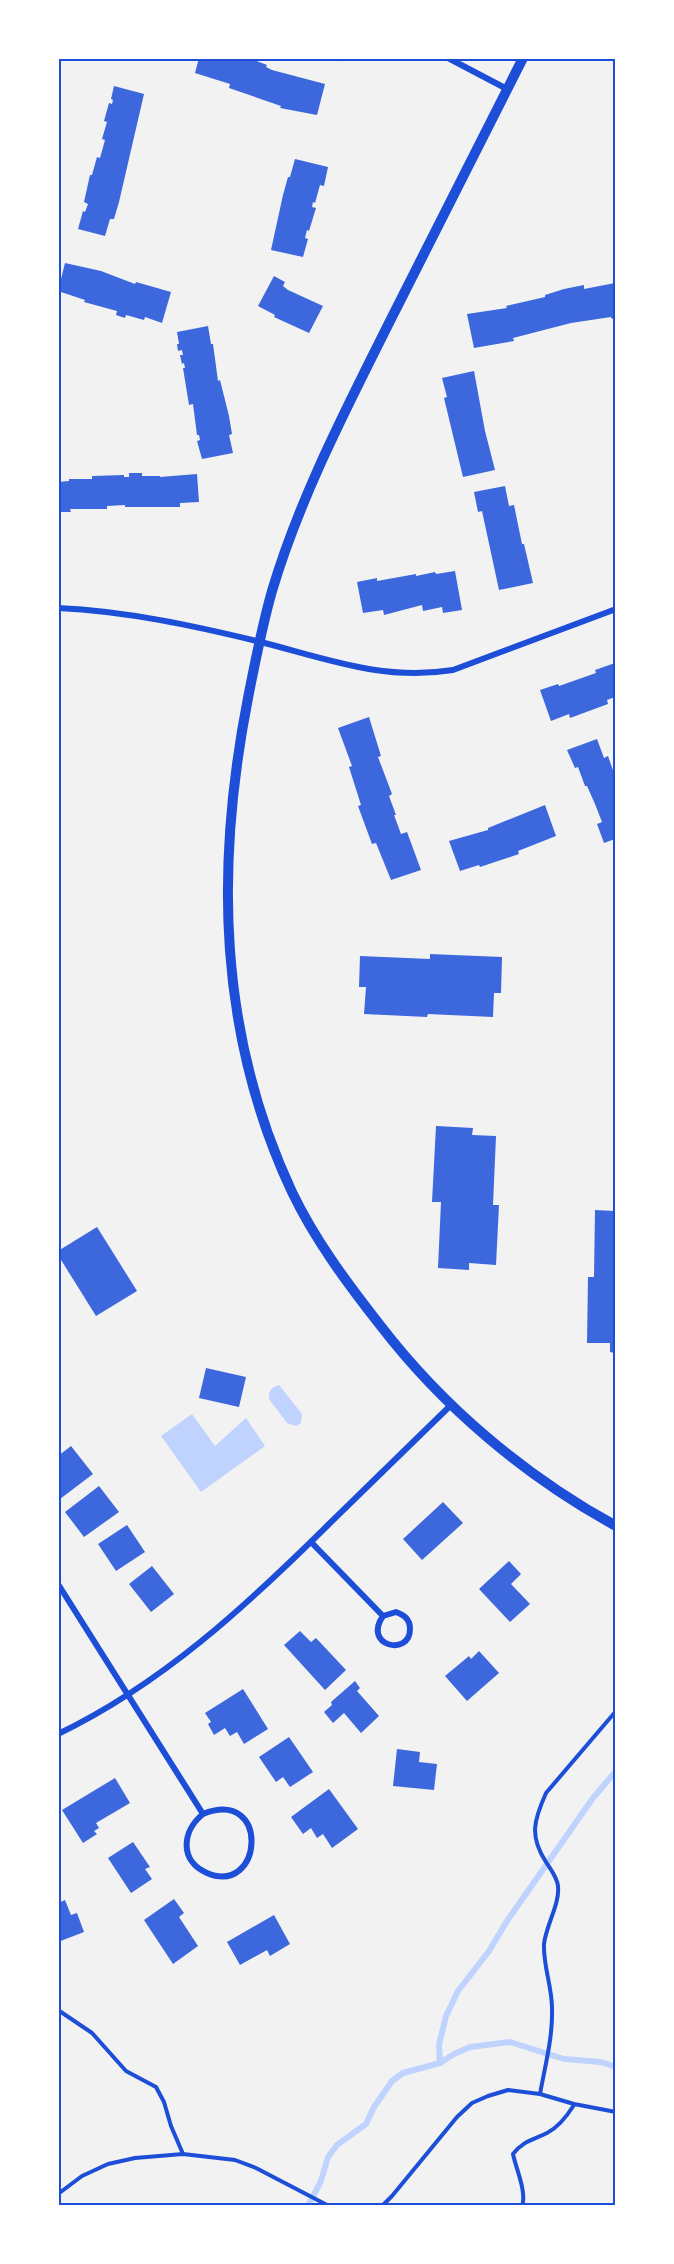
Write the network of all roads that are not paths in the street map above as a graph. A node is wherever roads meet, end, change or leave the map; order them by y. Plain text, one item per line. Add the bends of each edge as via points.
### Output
1 (448, 58) edge
2 (523, 58) edge
3 (507, 89) junction
4 (58, 608) edge
5 (615, 609) edge
6 (259, 642) junction
7 (450, 1406) junction
8 (615, 1526) edge
9 (311, 1542) junction
10 (58, 1584) edge
11 (383, 1616) junction
12 (128, 1695) junction
13 (58, 1734) edge
14 (202, 1814) junction

1 - 3 street
2 - 3 street
3 - 6 street via 319,467 272,591
4 - 6 street via 120,614
5 - 6 street via 453,670 429,674 370,671
6 - 7 street via 240,741 228,858 229,951 246,1062 262,1120 293,1193 320,1241 399,1350
7 - 8 street via 504,1451
7 - 9 street
9 - 11 street
9 - 12 street via 215,1631
10 - 12 street
11 - 11 street via 377,1630 384,1643 398,1645 405,1641 410,1634 407,1618 396,1612
12 - 13 street
12 - 14 street
14 - 14 street via 187,1834 190,1859 210,1874 231,1874 251,1854 251,1830 235,1813 223,1809

